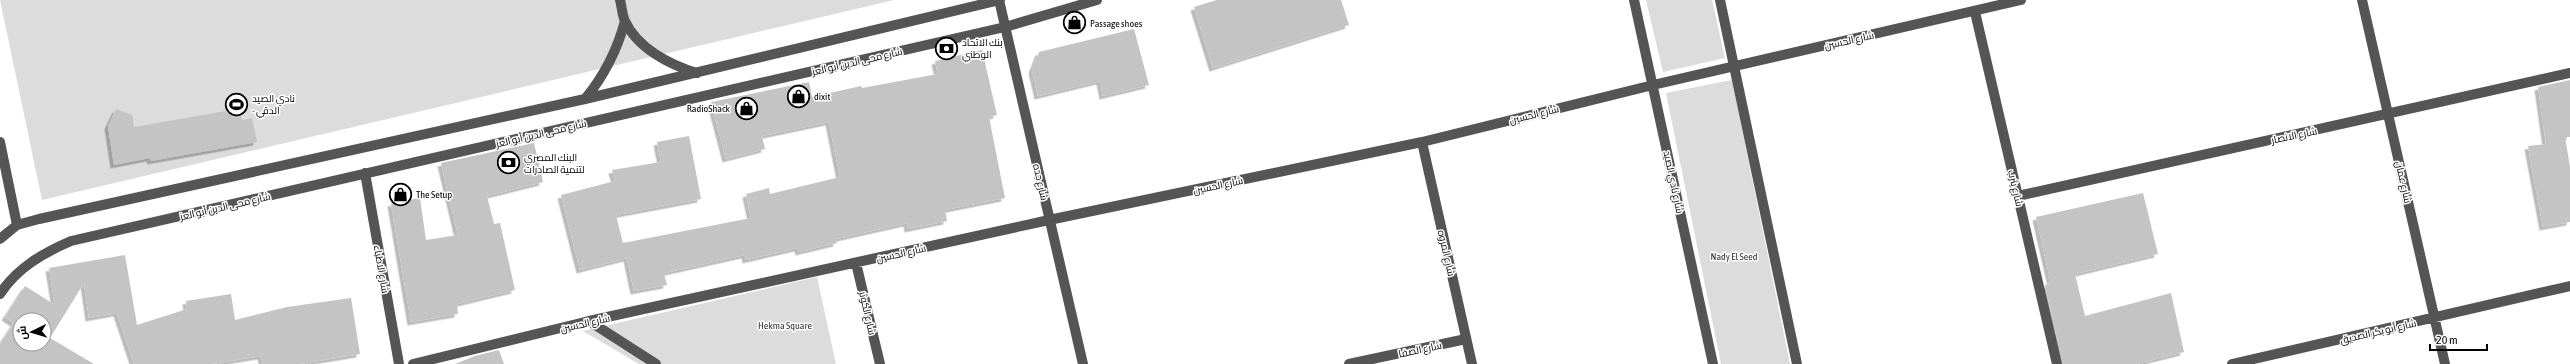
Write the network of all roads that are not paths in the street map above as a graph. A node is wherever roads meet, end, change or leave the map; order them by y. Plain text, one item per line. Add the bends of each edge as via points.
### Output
1 (620, 0) edge
2 (999, 0) edge
3 (1098, 0) edge
4 (1634, 0) edge
5 (1720, 0) edge
6 (2021, 0) edge
7 (2362, 0) edge
8 (1975, 12) junction
9 (625, 21) junction
10 (1005, 27) junction
11 (1734, 66) junction
12 (698, 73) junction
13 (2570, 73) edge
14 (1653, 85) junction
15 (585, 99) junction
16 (2388, 115) junction
17 (0, 142) edge
18 (1422, 142) junction
19 (365, 174) junction
20 (2018, 196) junction
21 (1049, 220) junction
22 (17, 225) junction
23 (0, 239) edge
24 (856, 263) junction
25 (2570, 286) edge
26 (0, 294) edge
27 (2435, 319) junction
28 (589, 321) junction
29 (1466, 339) junction
30 (399, 364) edge
31 (413, 364) edge
32 (656, 364) edge
33 (880, 364) edge
34 (1083, 364) edge
35 (1349, 364) edge
36 (1472, 364) edge
37 (1713, 364) edge
38 (1797, 364) edge
39 (2057, 364) edge
40 (2232, 364) edge
41 (2445, 364) edge

1 - 9 street
2 - 10 street, شارع جده
2 - 12 street
3 - 10 street, شارع محى الدين أبو العز
4 - 14 street, شارع نادي الصيد
5 - 11 street
6 - 8 street, شارع الحسين
7 - 16 street, شارع عمان
8 - 11 street, شارع الحسين
8 - 20 street, شارع يثرب
9 - 12 street via 649,49 680,68
9 - 15 street via 608,65
10 - 19 street, شارع محى الدين أبو العز
10 - 21 street, شارع جده
11 - 14 street, شارع الحسين
11 - 38 street
12 - 15 street
13 - 16 street, شارع الانصار
14 - 18 street, شارع الحسين
14 - 37 street, شارع نادي الصيد
15 - 22 street
16 - 20 street, شارع الانصار
16 - 27 street, شارع عمان
17 - 22 street
18 - 21 street, شارع الحسين
18 - 29 street, شارع المروه
19 - 26 street, شارع محى الدين أبو العز via 71,241 34,260 18,273
19 - 30 street, شارع الاطباء
20 - 39 street, شارع يثرب
21 - 24 street, شارع الحسين
21 - 34 street, شارع جده
22 - 23 street
24 - 28 street, شارع الحسين
24 - 33 street, شارع الكوثر
25 - 27 street, شارع أبو بكر الصديق
27 - 40 street, شارع أبو بكر الصديق
27 - 41 street, شارع عمان
28 - 31 street, شارع الحسين
28 - 32 street
29 - 35 street, شارع الصفا
29 - 36 street, شارع المروه

